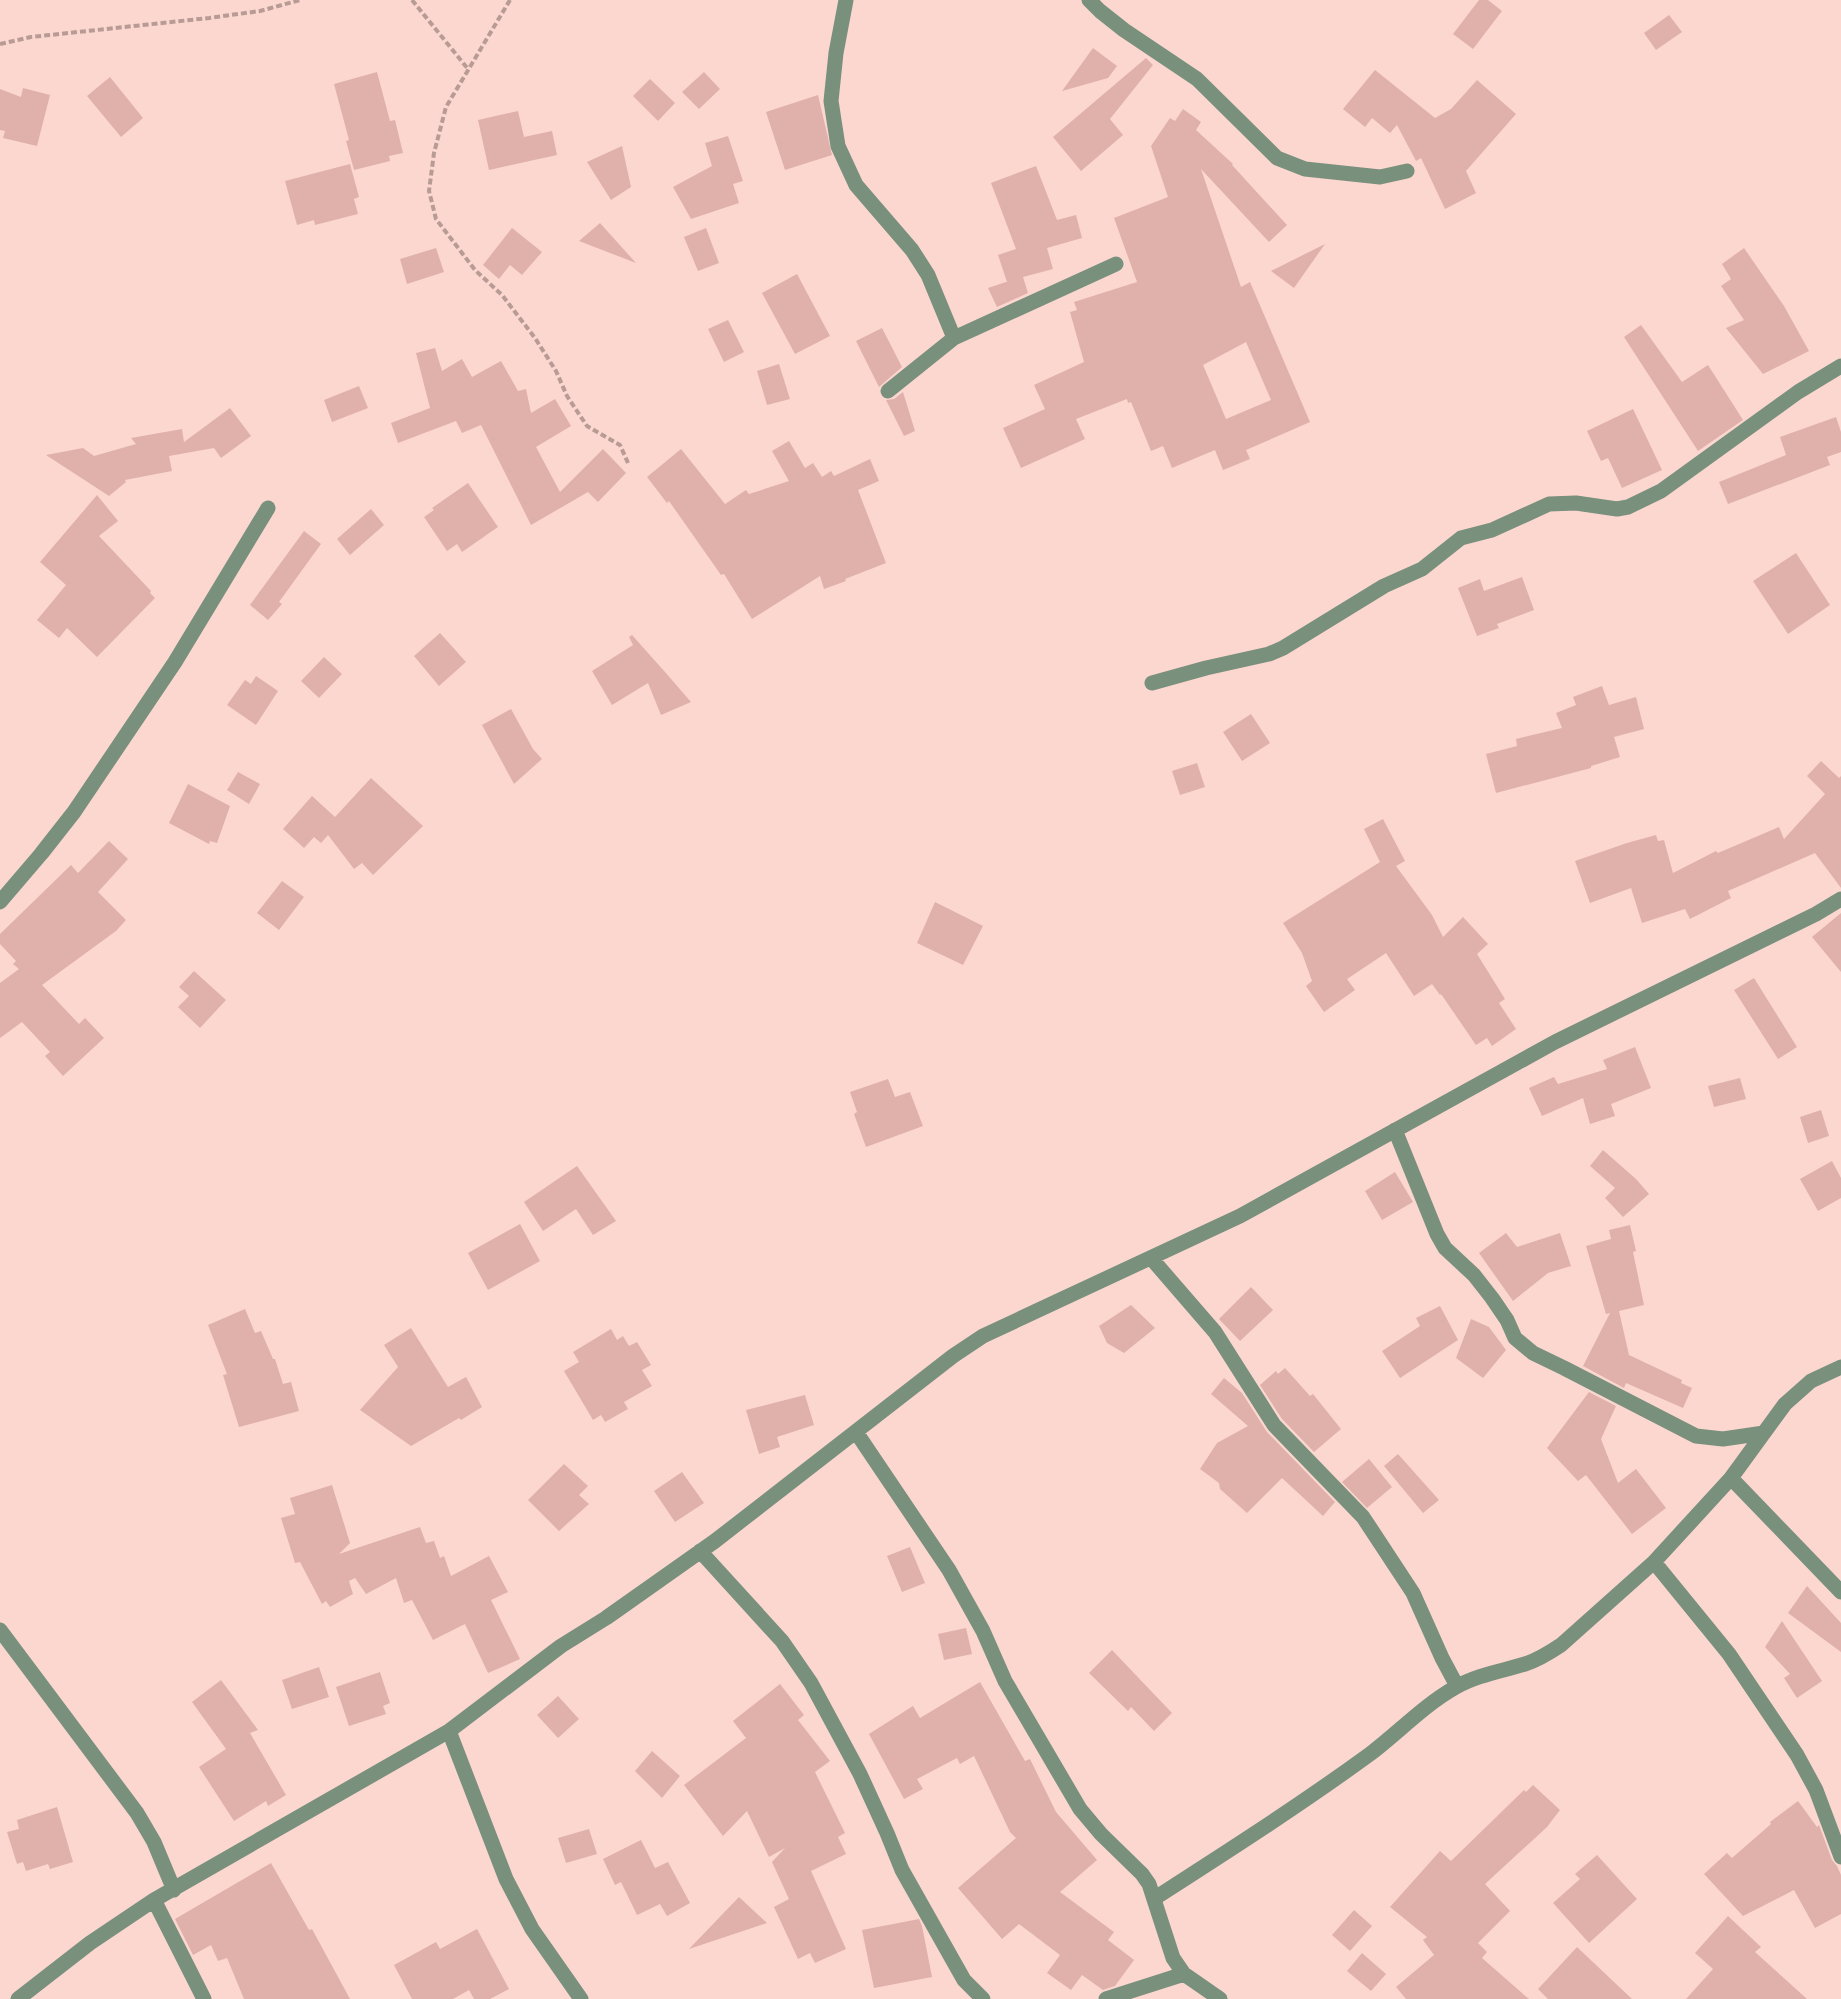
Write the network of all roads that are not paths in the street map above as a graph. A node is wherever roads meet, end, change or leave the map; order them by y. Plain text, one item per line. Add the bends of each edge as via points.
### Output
1 (846, 0) edge
2 (1089, 0) edge
3 (1407, 171) dead end
4 (1116, 264) dead end
5 (954, 338) junction
6 (1841, 366) edge
7 (888, 391) dead end
8 (268, 508) dead end
9 (1152, 683) dead end
10 (1841, 899) edge
11 (0, 902) edge
12 (1395, 1130) junction
13 (1151, 1258) junction
14 (1841, 1367) edge
15 (856, 1431) junction
16 (1764, 1432) junction
17 (1731, 1479) junction
18 (700, 1551) junction
19 (1654, 1562) junction
20 (1841, 1592) edge
21 (0, 1630) edge
22 (1456, 1686) junction
23 (449, 1731) junction
24 (1841, 1857) edge
25 (174, 1890) junction
26 (1155, 1898) junction
27 (154, 1900) junction
28 (1184, 1974) junction
29 (18, 1999) edge
30 (204, 1999) edge
31 (581, 1999) edge
32 (983, 1999) edge
33 (1106, 1999) edge
34 (1220, 1999) edge

1 - 5 street via 831,101 838,146 856,185 912,250 928,275
2 - 3 street via 1124,30 1197,79 1277,158 1305,169 1380,177
4 - 5 street
5 - 7 street
6 - 9 street via 1798,392 1661,491 1628,507 1607,509 1559,502 1539,508 1492,531 1461,538 1422,569 1384,586 1283,648
8 - 11 street via 175,662 74,812
10 - 12 street via 1816,915 1555,1042
12 - 13 street via 1240,1216
12 - 16 street via 1445,1248 1474,1275 1507,1320 1515,1338 1533,1353 1696,1436 1723,1439
13 - 15 street via 983,1336
13 - 22 street via 1215,1332 1274,1425 1363,1517 1413,1593
14 - 16 street via 1811,1381 1785,1404
15 - 18 street
15 - 26 street via 949,1570 1005,1681 1080,1809 1142,1874
16 - 17 street
17 - 19 street
17 - 20 street
18 - 23 street via 561,1646
18 - 32 street via 782,1641 811,1683 860,1774 902,1870 964,1980
19 - 22 street via 1545,1656
19 - 24 street via 1729,1653 1797,1755 1816,1790
21 - 25 street via 137,1813
22 - 26 street via 1287,1813
23 - 25 street
23 - 31 street via 506,1879 532,1929
25 - 27 street
26 - 28 street via 1173,1958
27 - 29 street
27 - 30 street
28 - 33 street
28 - 34 street

